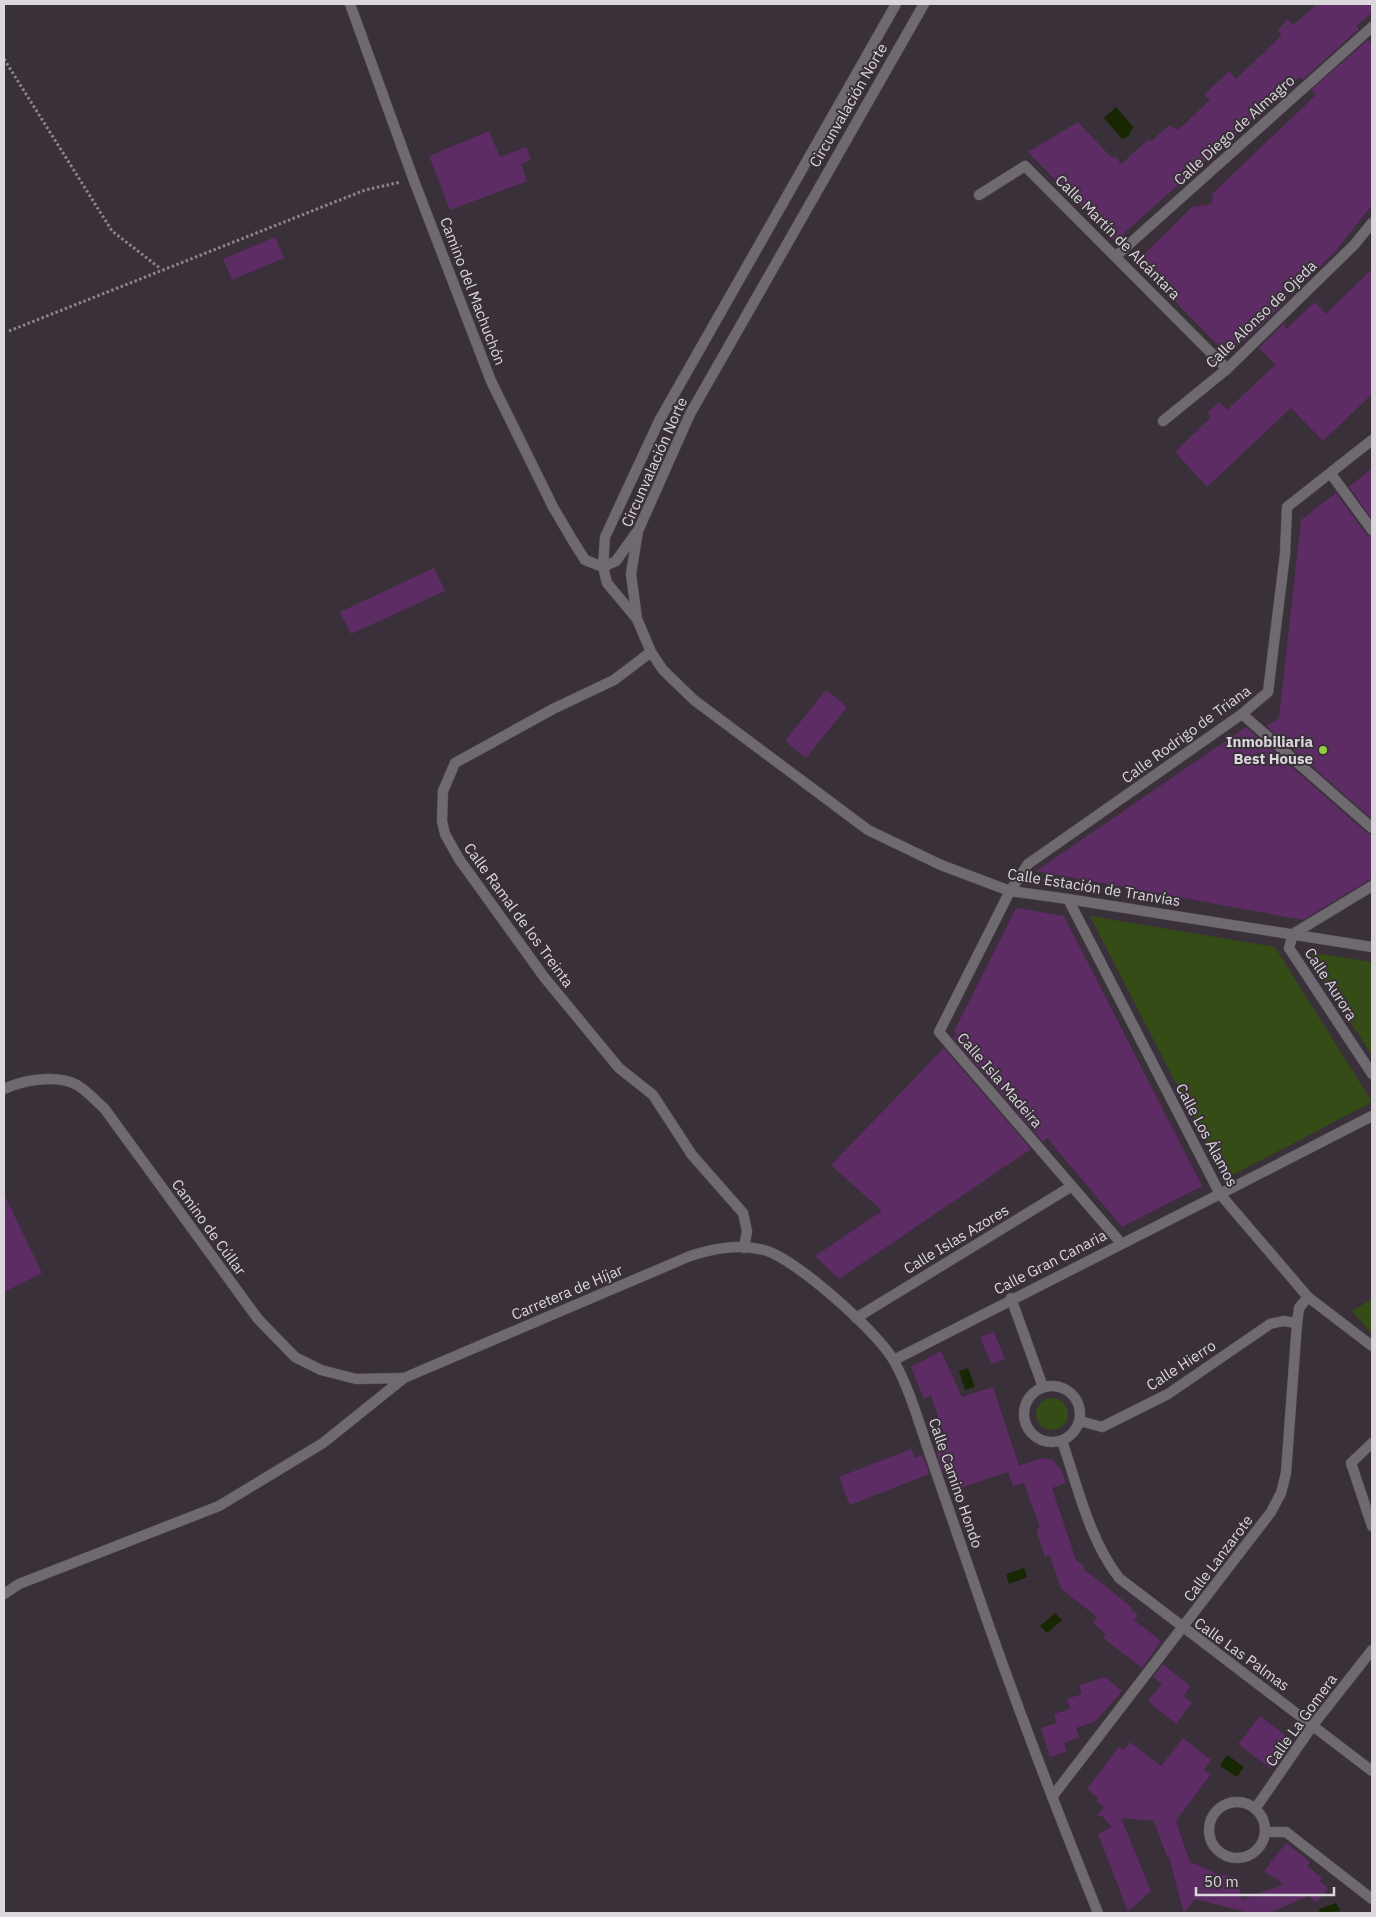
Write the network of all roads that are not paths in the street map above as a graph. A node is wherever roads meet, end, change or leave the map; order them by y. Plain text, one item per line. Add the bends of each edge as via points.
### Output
1 (350, 4) edge
2 (896, 4) edge
3 (924, 4) edge
4 (1372, 27) edge
5 (979, 195) dead end
6 (1372, 223) edge
7 (1116, 256) junction
8 (1227, 369) junction
9 (1164, 421) dead end
10 (1372, 440) edge
11 (1331, 474) junction
12 (1372, 530) edge
13 (638, 531) junction
14 (603, 567) junction
15 (637, 619) junction
16 (651, 652) junction
17 (1242, 714) junction
18 (1372, 828) edge
19 (1372, 886) edge
20 (1010, 891) junction
21 (1068, 899) junction
22 (1293, 934) junction
23 (1372, 947) edge
24 (1372, 1074) edge
25 (4, 1089) edge
26 (1372, 1116) edge
27 (1072, 1186) junction
28 (1220, 1194) junction
29 (1121, 1243) junction
30 (744, 1248) junction
31 (1308, 1297) junction
32 (1011, 1298) junction
33 (856, 1318) junction
34 (1296, 1323) junction
35 (1372, 1346) edge
36 (894, 1360) junction
37 (404, 1378) junction
38 (1043, 1388) junction
39 (1080, 1421) junction
40 (1062, 1441) junction
41 (1372, 1444) edge
42 (1372, 1526) edge
43 (4, 1594) edge
44 (1182, 1629) junction
45 (1372, 1650) edge
46 (1313, 1725) junction
47 (1372, 1771) edge
48 (1052, 1797) junction
49 (1255, 1809) junction
50 (1265, 1832) junction
51 (1372, 1899) edge
52 (1098, 1913) edge

1 - 14 street, Camino del Machuchón via 491,381 573,541 585,560
2 - 14 street, Circunvalación Norte via 659,421 605,537
3 - 13 street, Circunvalación Norte via 690,414
4 - 7 street, Calle Diego de Almagro
5 - 7 street, Calle Martín de Alcántara via 1025,166
6 - 8 street, Calle Alonso de Ojeda via 1354,246
7 - 8 street, Calle Martín de Alcántara
8 - 9 street, Calle Alonso de Ojeda
10 - 11 street, Calle Rodrigo de Triana
11 - 12 street
11 - 17 street, Calle Rodrigo de Triana via 1287,507 1286,554 1268,692
13 - 14 street via 616,561
13 - 15 street, Circunvalación Norte via 631,574
14 - 15 street, Circunvalación Norte via 607,583
15 - 16 street, Calle Estación de Tranvías
16 - 20 street, Calle Estación de Tranvías via 663,670 694,700 868,830 941,865
16 - 30 street, Calle Ramal de los Treinta via 614,680 553,709 455,763 443,791 442,820 445,834 459,859 544,977 619,1068 653,1095 692,1155 743,1213 747,1231
17 - 18 street
17 - 20 street, Calle Rodrigo de Triana via 1028,864
19 - 22 street
20 - 21 street, Calle Estación de Tranvías
20 - 27 street, Calle Isla Madeira via 940,1032
21 - 22 street, Calle Estación de Tranvías
21 - 28 street, Calle Los Álamos
22 - 23 street, Calle Estación de Tranvías
22 - 24 street, Calle Aurora via 1289,948
25 - 37 street, Camino de Cúllar via 14,1084 53,1079 76,1085 104,1108 258,1319 295,1357 321,1370 356,1379
26 - 28 street, Calle Gran Canaria
27 - 29 street, Calle Isla Madeira
27 - 33 street, Calle Islas Azores
28 - 29 street, Calle Gran Canaria
28 - 31 street, Calle Los Álamos
29 - 32 street, Calle Gran Canaria
30 - 33 street, Calle Camino Hondo via 765,1250 783,1258
30 - 37 street, Carretera de Híjar via 712,1249 690,1256
31 - 34 street, Calle Lanzarote via 1299,1308
31 - 35 street, Calle Los Álamos
32 - 36 street, Calle Gran Canaria
32 - 38 street
33 - 36 street, Calle Camino Hondo
34 - 39 street, Calle Hierro via 1270,1324 1168,1394 1102,1427
34 - 44 street, Calle Lanzarote via 1286,1473 1281,1493 1271,1512
36 - 48 street, Calle Camino Hondo
37 - 43 street via 323,1443 219,1506 19,1584
38 - 39 street via 1060,1387 1074,1396
38 - 40 street via 1028,1400 1025,1409 1028,1428 1042,1440
39 - 40 street via 1070,1436
40 - 44 street, Calle Las Palmas via 1104,1559 1118,1578
41 - 42 street via 1351,1463
44 - 46 street, Calle Las Palmas
44 - 48 street, Calle Lanzarote
45 - 46 street, Calle La Gomera
46 - 47 street, Calle Las Palmas
46 - 49 street, Calle La Gomera
48 - 52 street, Calle Camino Hondo
49 - 50 street via 1264,1822
49 - 50 street via 1238,1802 1220,1807 1210,1822 1211,1841 1223,1855 1241,1858 1258,1849
50 - 51 street via 1286,1832

